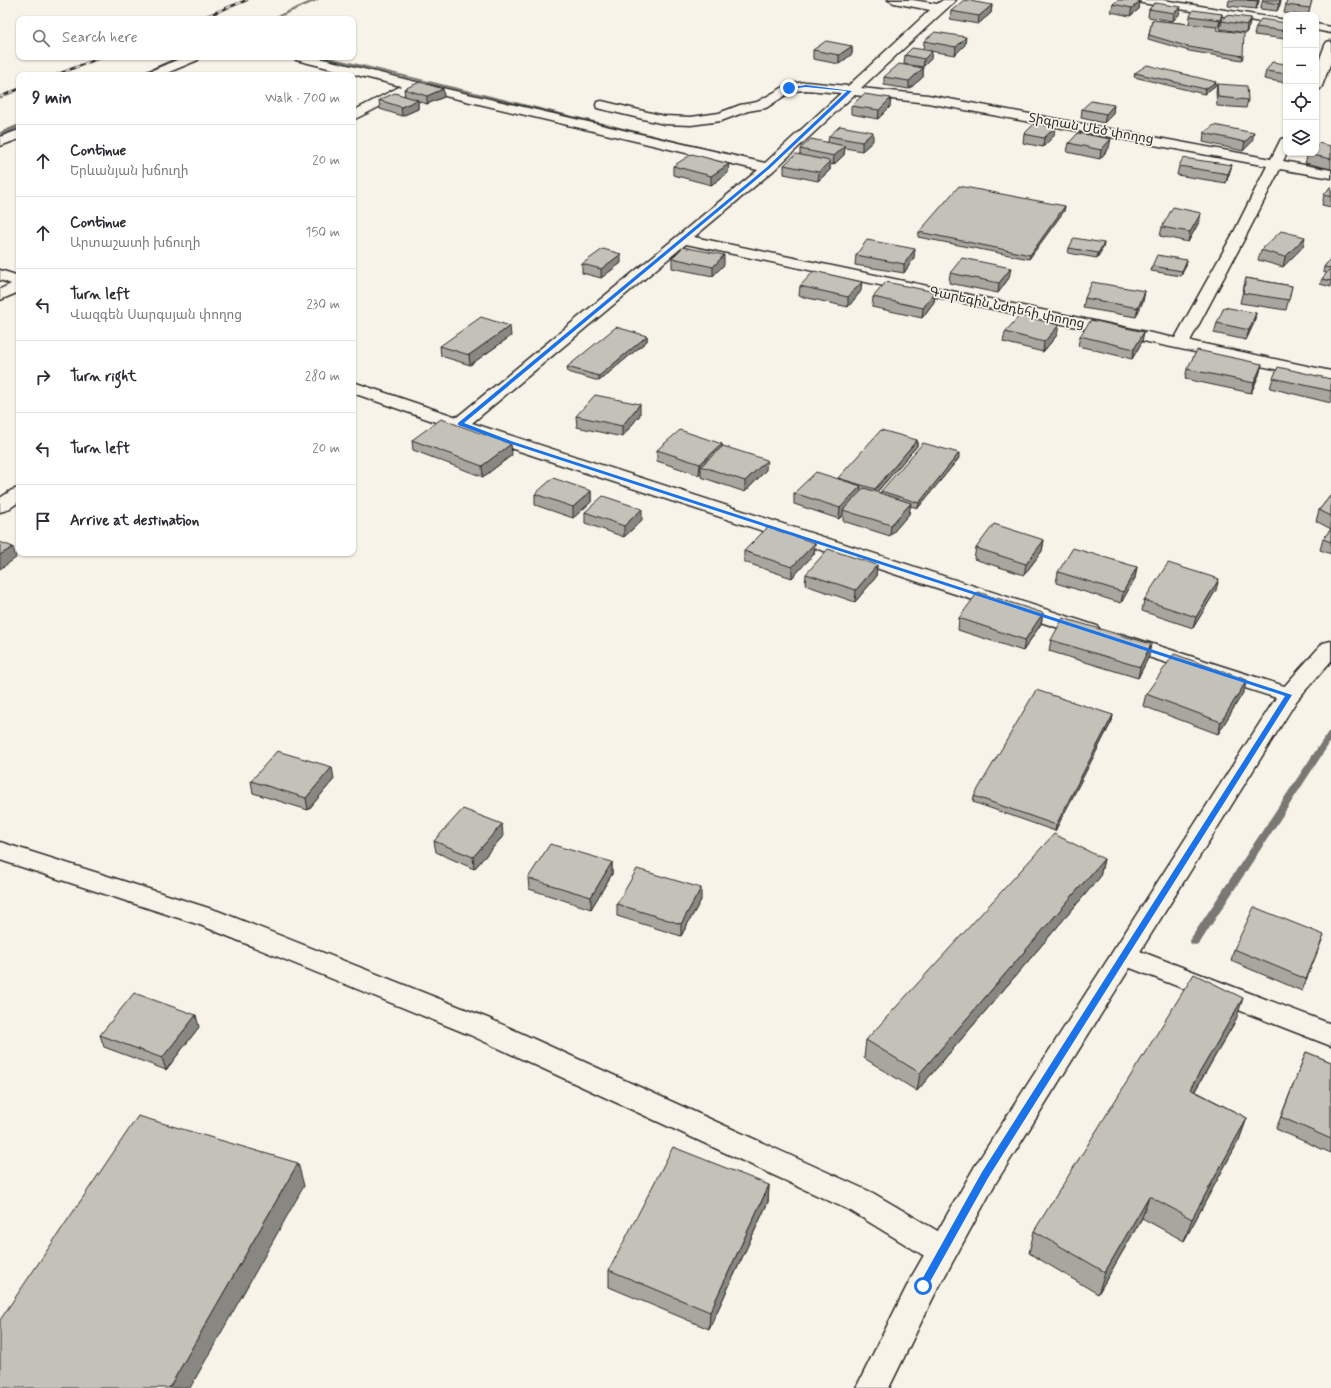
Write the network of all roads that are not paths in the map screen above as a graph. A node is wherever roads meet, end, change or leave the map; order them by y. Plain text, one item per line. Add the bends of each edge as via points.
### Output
1 (894, 0) edge
2 (1142, 0) edge
3 (944, 4) edge
4 (1283, 22) edge
5 (1319, 28) edge
6 (1331, 30) edge
7 (1331, 45) edge
8 (187, 60) edge
9 (312, 60) edge
10 (159, 72) edge
11 (1317, 84) edge
12 (412, 85) junction
13 (850, 91) junction
14 (602, 104) dead end
15 (356, 114) edge
16 (16, 135) edge
17 (0, 142) edge
18 (1283, 148) edge
19 (1275, 163) junction
20 (768, 168) junction
21 (1331, 174) edge
22 (684, 239) junction
23 (0, 274) edge
24 (16, 279) edge
25 (16, 287) edge
26 (0, 295) edge
27 (1180, 344) junction
28 (1331, 376) edge
29 (356, 388) edge
30 (460, 424) junction
31 (16, 496) edge
32 (0, 506) edge
33 (1331, 648) edge
34 (1289, 695) junction
35 (0, 851) edge
36 (1124, 955) junction
37 (1331, 1035) edge
38 (942, 1250) junction
39 (872, 1388) edge

1 - 3 street
2 - 4 street
3 - 13 street
5 - 6 street
7 - 11 street
8 - 10 street
9 - 12 street
12 - 15 street
12 - 20 street
13 - 14 street, Տիգրան Մեծ փողոց via 806,86 789,88 761,105 720,118 691,121 664,120
13 - 19 street, Տիգրան Մեծ փողոց via 928,99
13 - 20 street
16 - 17 street
18 - 19 street
19 - 21 street, Տիգրան Մեծ փողոց
19 - 27 street
20 - 22 street
22 - 27 street, Գարեգին Նժդեհի փողոց
22 - 30 street
23 - 24 street
25 - 26 street
27 - 28 street, Գարեգին Նժդեհի փողոց
29 - 30 street
30 - 34 street
31 - 32 street
33 - 34 street
34 - 36 street
35 - 38 street via 209,918 480,1027 862,1202
36 - 37 street
36 - 38 street via 985,1175
38 - 39 street

